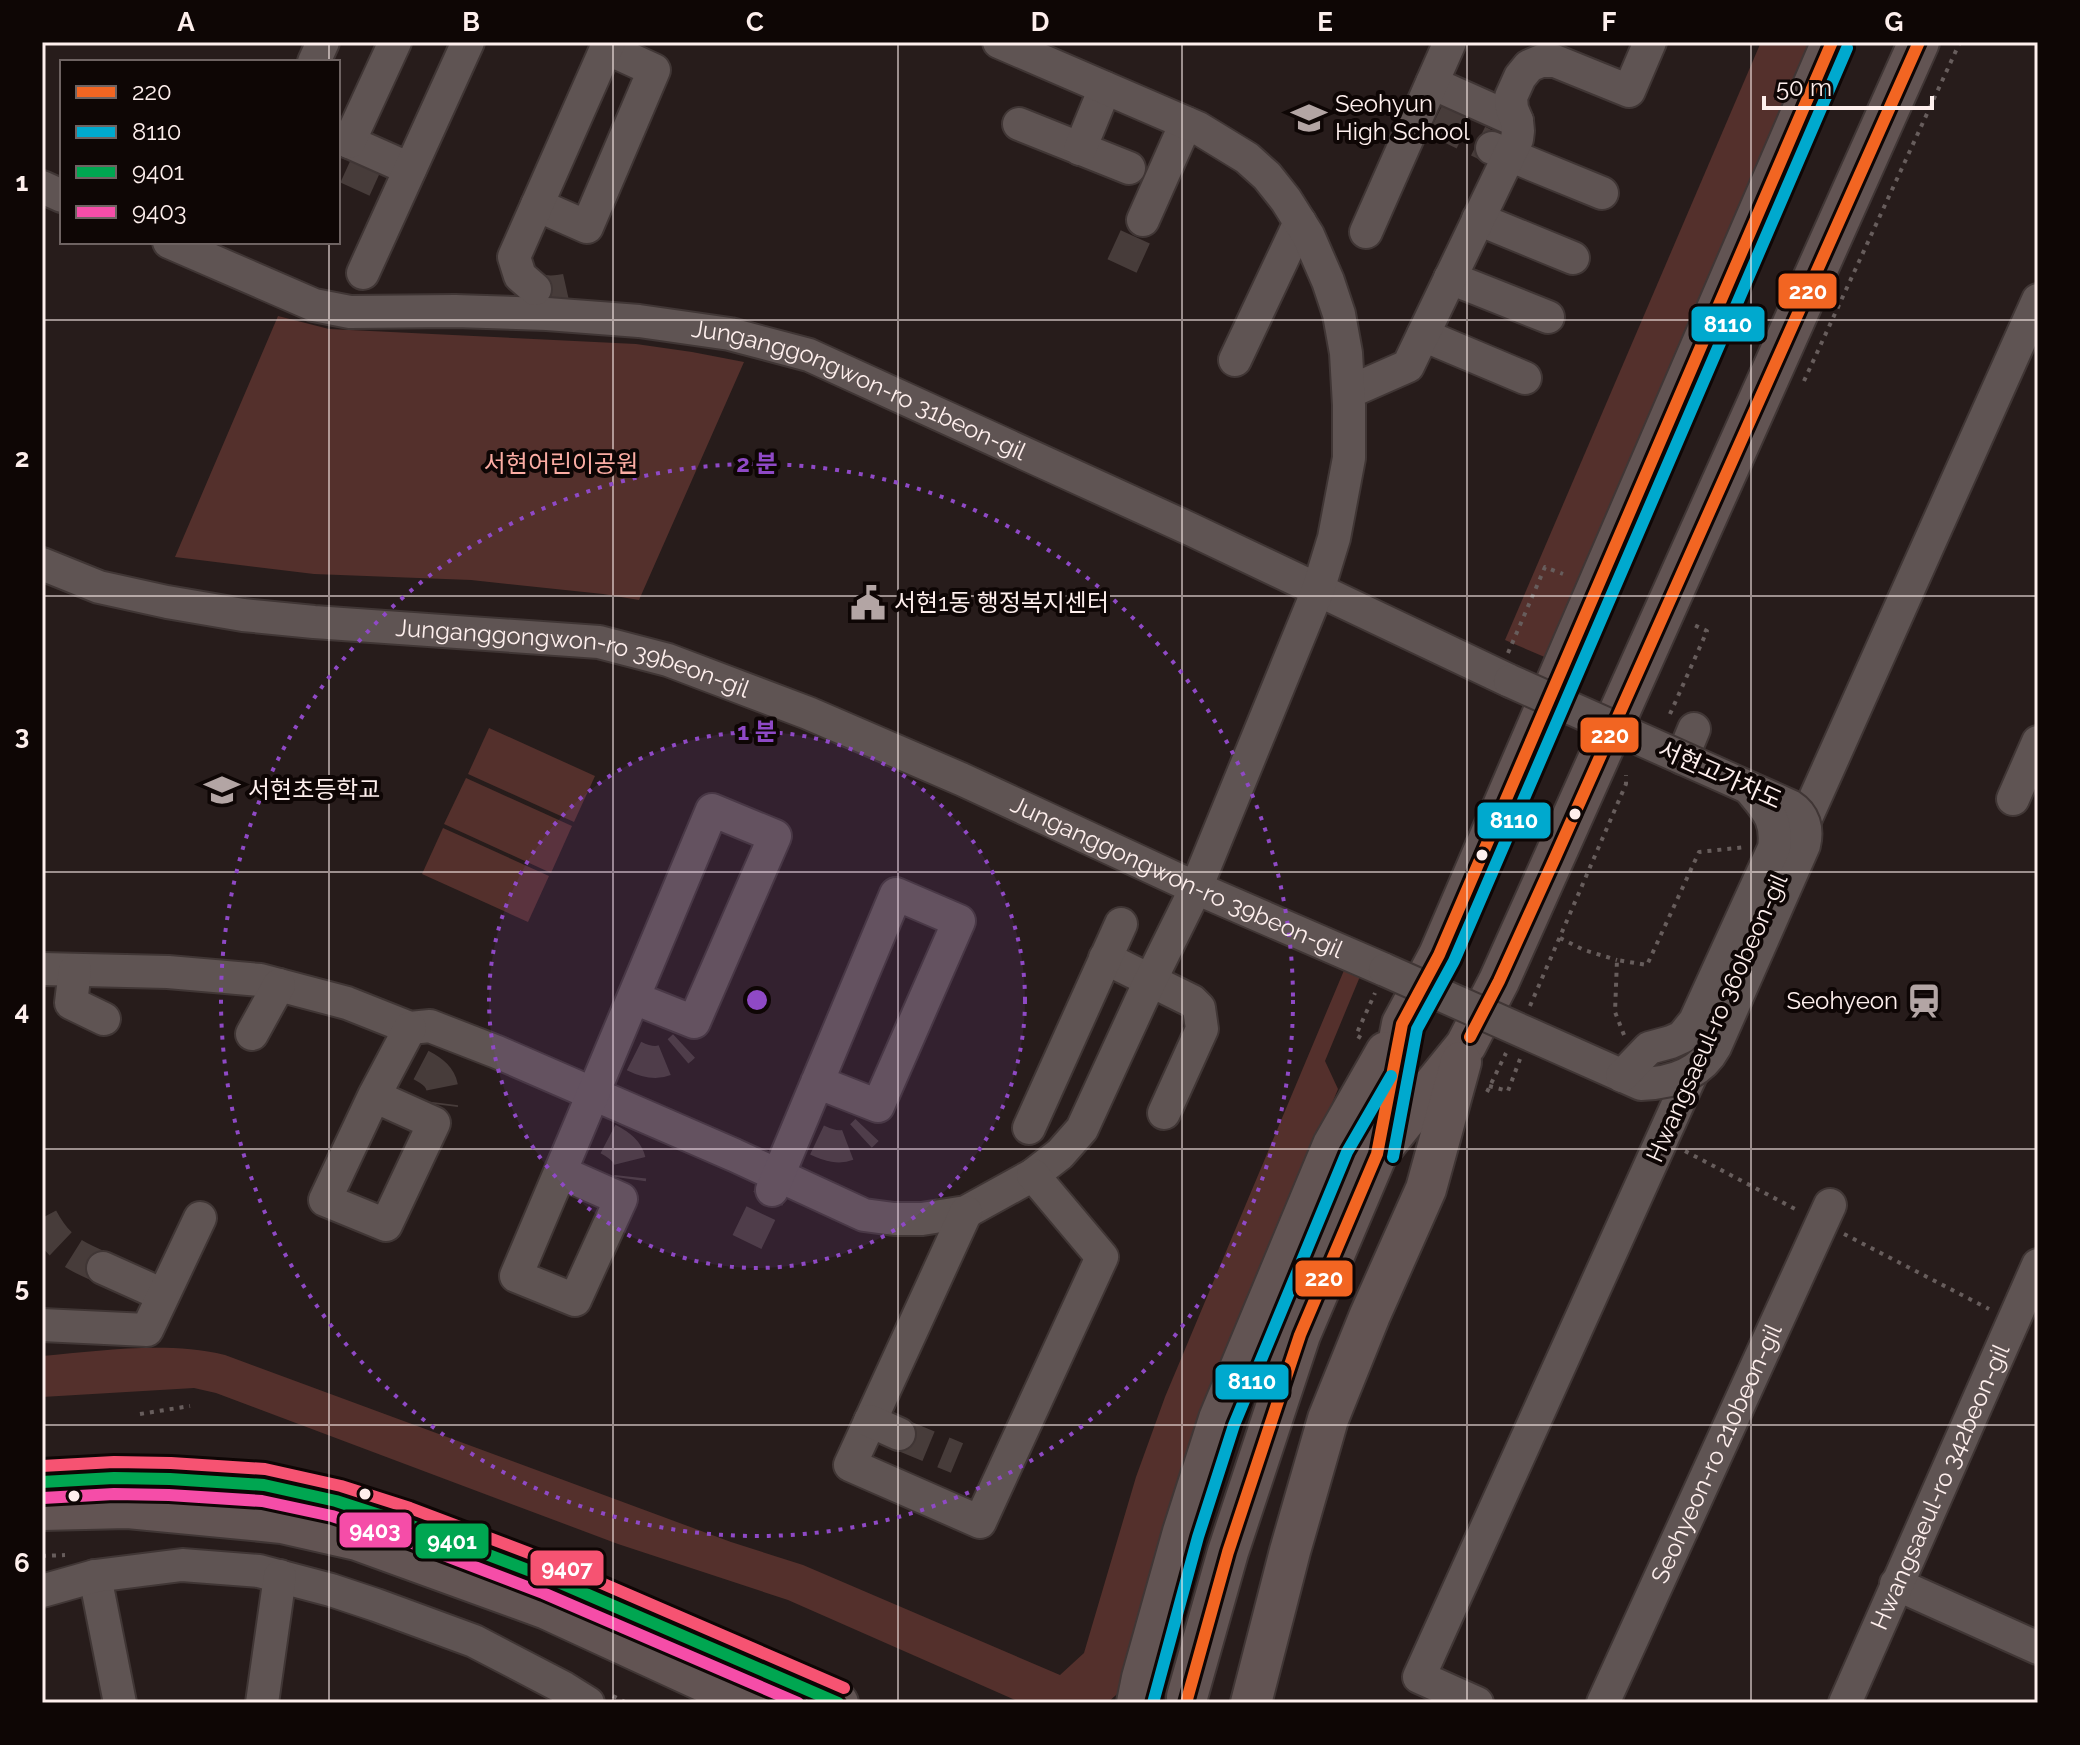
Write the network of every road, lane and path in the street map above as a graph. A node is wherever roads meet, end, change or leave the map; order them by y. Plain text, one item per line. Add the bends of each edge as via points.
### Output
1 (395, 42) edge
2 (468, 42) edge
3 (999, 42) edge
4 (1450, 42) edge
5 (1650, 42) edge
6 (1832, 42) edge
7 (1919, 42) edge
8 (1960, 42) edge
9 (607, 45) edge
10 (1559, 52) edge
11 (1432, 83) junction
12 (1105, 88) junction
13 (1517, 121) junction
14 (1186, 123) junction
15 (1019, 124) dead end
16 (344, 140) edge
17 (1080, 149) junction
18 (1501, 152) junction
19 (1129, 168) dead end
20 (399, 183) junction
21 (1602, 193) dead end
22 (537, 205) junction
23 (1478, 219) junction
24 (1143, 220) tunnel mouth
25 (1300, 222) junction
26 (1366, 232) dead end
27 (174, 244) edge
28 (1573, 258) dead end
29 (363, 273) dead end
30 (1450, 278) junction
31 (535, 289) dead end
32 (2038, 300) edge
33 (1548, 317) dead end
34 (1423, 335) junction
35 (1235, 360) dead end
36 (1525, 378) dead end
37 (1803, 383) dead end
38 (1349, 392) junction
39 (42, 564) edge
40 (1563, 574) dead end
41 (1318, 590) junction
42 (1692, 624) dead end
43 (1508, 670) junction
44 (1682, 734) junction
45 (2038, 742) edge
46 (1627, 771) dead end
47 (2013, 799) dead end
48 (1795, 843) junction
49 (1196, 888) junction
50 (1121, 924) dead end
51 (1560, 938) junction
52 (1105, 958) junction
53 (1617, 960) junction
54 (42, 969) edge
55 (75, 970) junction
56 (1382, 979) junction
57 (1150, 981) junction
58 (279, 985) junction
59 (634, 998) junction
60 (1527, 1011) dead end
61 (104, 1019) dead end
62 (1402, 1024) junction
63 (410, 1028) junction
64 (252, 1034) dead end
65 (1356, 1035) dead end
66 (1626, 1039) dead end
67 (1466, 1045) junction
68 (1508, 1049) dead end
69 (1523, 1049) dead end
70 (1061, 1057) junction
71 (1105, 1077) junction
72 (817, 1082) junction
73 (1489, 1086) junction
74 (594, 1094) junction
75 (374, 1096) junction
76 (1483, 1101) dead end
77 (1164, 1113) dead end
78 (1029, 1128) dead end
79 (1377, 1154) junction
80 (560, 1172) junction
81 (1033, 1175) junction
82 (776, 1183) junction
83 (1830, 1205) dead end
84 (966, 1212) junction
85 (200, 1218) dead end
86 (103, 1268) tunnel mouth
87 (2036, 1276) edge
88 (163, 1295) junction
89 (42, 1325) edge
90 (190, 1406) dead end
91 (140, 1414) dead end
92 (42, 1482) edge
93 (42, 1510) edge
94 (95, 1576) junction
95 (280, 1576) junction
96 (1896, 1584) junction
97 (42, 1591) edge
98 (2038, 1648) edge
99 (1154, 1695) edge
100 (565, 1698) edge
101 (1250, 1700) edge
102 (120, 1703) edge
103 (262, 1703) edge
104 (751, 1703) edge
105 (838, 1703) edge
106 (1477, 1703) edge
107 (1603, 1703) edge
108 (1845, 1703) edge

1 - 16 street
2 - 20 street
3 - 12 street
4 - 11 street
5 - 10 street via 1629,91
6 - 62 main road via 1439,955
7 - 67 main road via 1554,860
8 - 37 path
9 - 22 street
9 - 22 street via 654,70 587,227
10 - 13 street via 1529,66 1520,77 1511,97
11 - 13 street
11 - 26 street
12 - 14 street
12 - 17 street
13 - 18 street via 1517,139
14 - 24 street
14 - 25 street via 1247,158
15 - 17 street
16 - 20 street
17 - 19 street
18 - 21 street
18 - 23 street
20 - 29 street
22 - 31 street via 514,257 520,276
23 - 28 street
23 - 30 street
25 - 35 street
25 - 38 street via 1339,314
27 - 41 street, Junganggongwon-ro 31beon-gil via 314,305 350,312 455,311 639,321 730,334 809,355
30 - 33 street
30 - 34 street
32 - 48 street, Hwangsaeul-ro 360beon-gil
34 - 36 street
34 - 38 street via 1408,366
38 - 41 street via 1349,458
39 - 49 street, Junganggongwon-ro 39beon-gil via 99,587 243,615 599,642 668,660 961,779
40 - 43 path via 1545,567
41 - 43 street, Junganggongwon-ro 31beon-gil
41 - 49 street
42 - 44 path via 1707,631
43 - 44 street, 서현고가차도, bridge
44 - 56 street, 서현고가차도, bridge via 1747,787 1796,810 1806,828 1804,845 1724,1030 1710,1056 1691,1072 1660,1084 1641,1084
45 - 47 street
46 - 51 path
48 - 53 path via 1699,852 1647,965
48 - 106 street, Hwangsaeul-ro 360beon-gil via 1419,1677
49 - 56 street, Junganggongwon-ro 39beon-gil
49 - 57 street
50 - 52 street
51 - 53 path
51 - 60 path
52 - 57 street
52 - 70 street
53 - 66 path via 1615,1012
54 - 55 street
55 - 58 street via 213,975
55 - 61 street via 71,1003
56 - 65 path
57 - 71 street
57 - 77 street via 1192,1001 1201,1018 1202,1029
58 - 63 street via 347,1003
58 - 64 street
59 - 59 street via 712,810 775,836 689,1034
59 - 74 street
62 - 79 main road
62 - 99 main road via 1333,1145 1219,1419 1183,1532
63 - 74 street via 430,1026
63 - 75 street
67 - 79 main road
67 - 101 main road via 1426,1189 1328,1419
68 - 73 path
69 - 73 path via 1508,1091
70 - 71 street
70 - 78 street
71 - 81 street via 1082,1129
72 - 72 street via 896,894 959,921 872,1118
72 - 82 street
73 - 76 path
74 - 80 street
74 - 82 street
75 - 75 street via 325,1200 386,1225 438,1114
79 - 99 main road via 1300,1335 1228,1552
80 - 80 street via 516,1276 575,1300 625,1189
81 - 84 street
81 - 84 street via 1102,1257 980,1522 850,1465 885,1428
82 - 84 street via 864,1215 922,1219
83 - 107 street, Seohyeon-ro 210beon-gil
85 - 88 street
86 - 88 street
87 - 96 street, Hwangsaeul-ro 342beon-gil
88 - 89 street via 147,1330
90 - 91 path
92 - 105 main road via 114,1478 264,1485 336,1501 549,1578
93 - 104 main road via 128,1508 282,1523 357,1540 547,1609
94 - 95 street via 182,1565
94 - 97 street
94 - 102 street
95 - 100 street via 474,1641
95 - 103 street
96 - 98 street
96 - 108 street, Hwangsaeul-ro 342beon-gil

